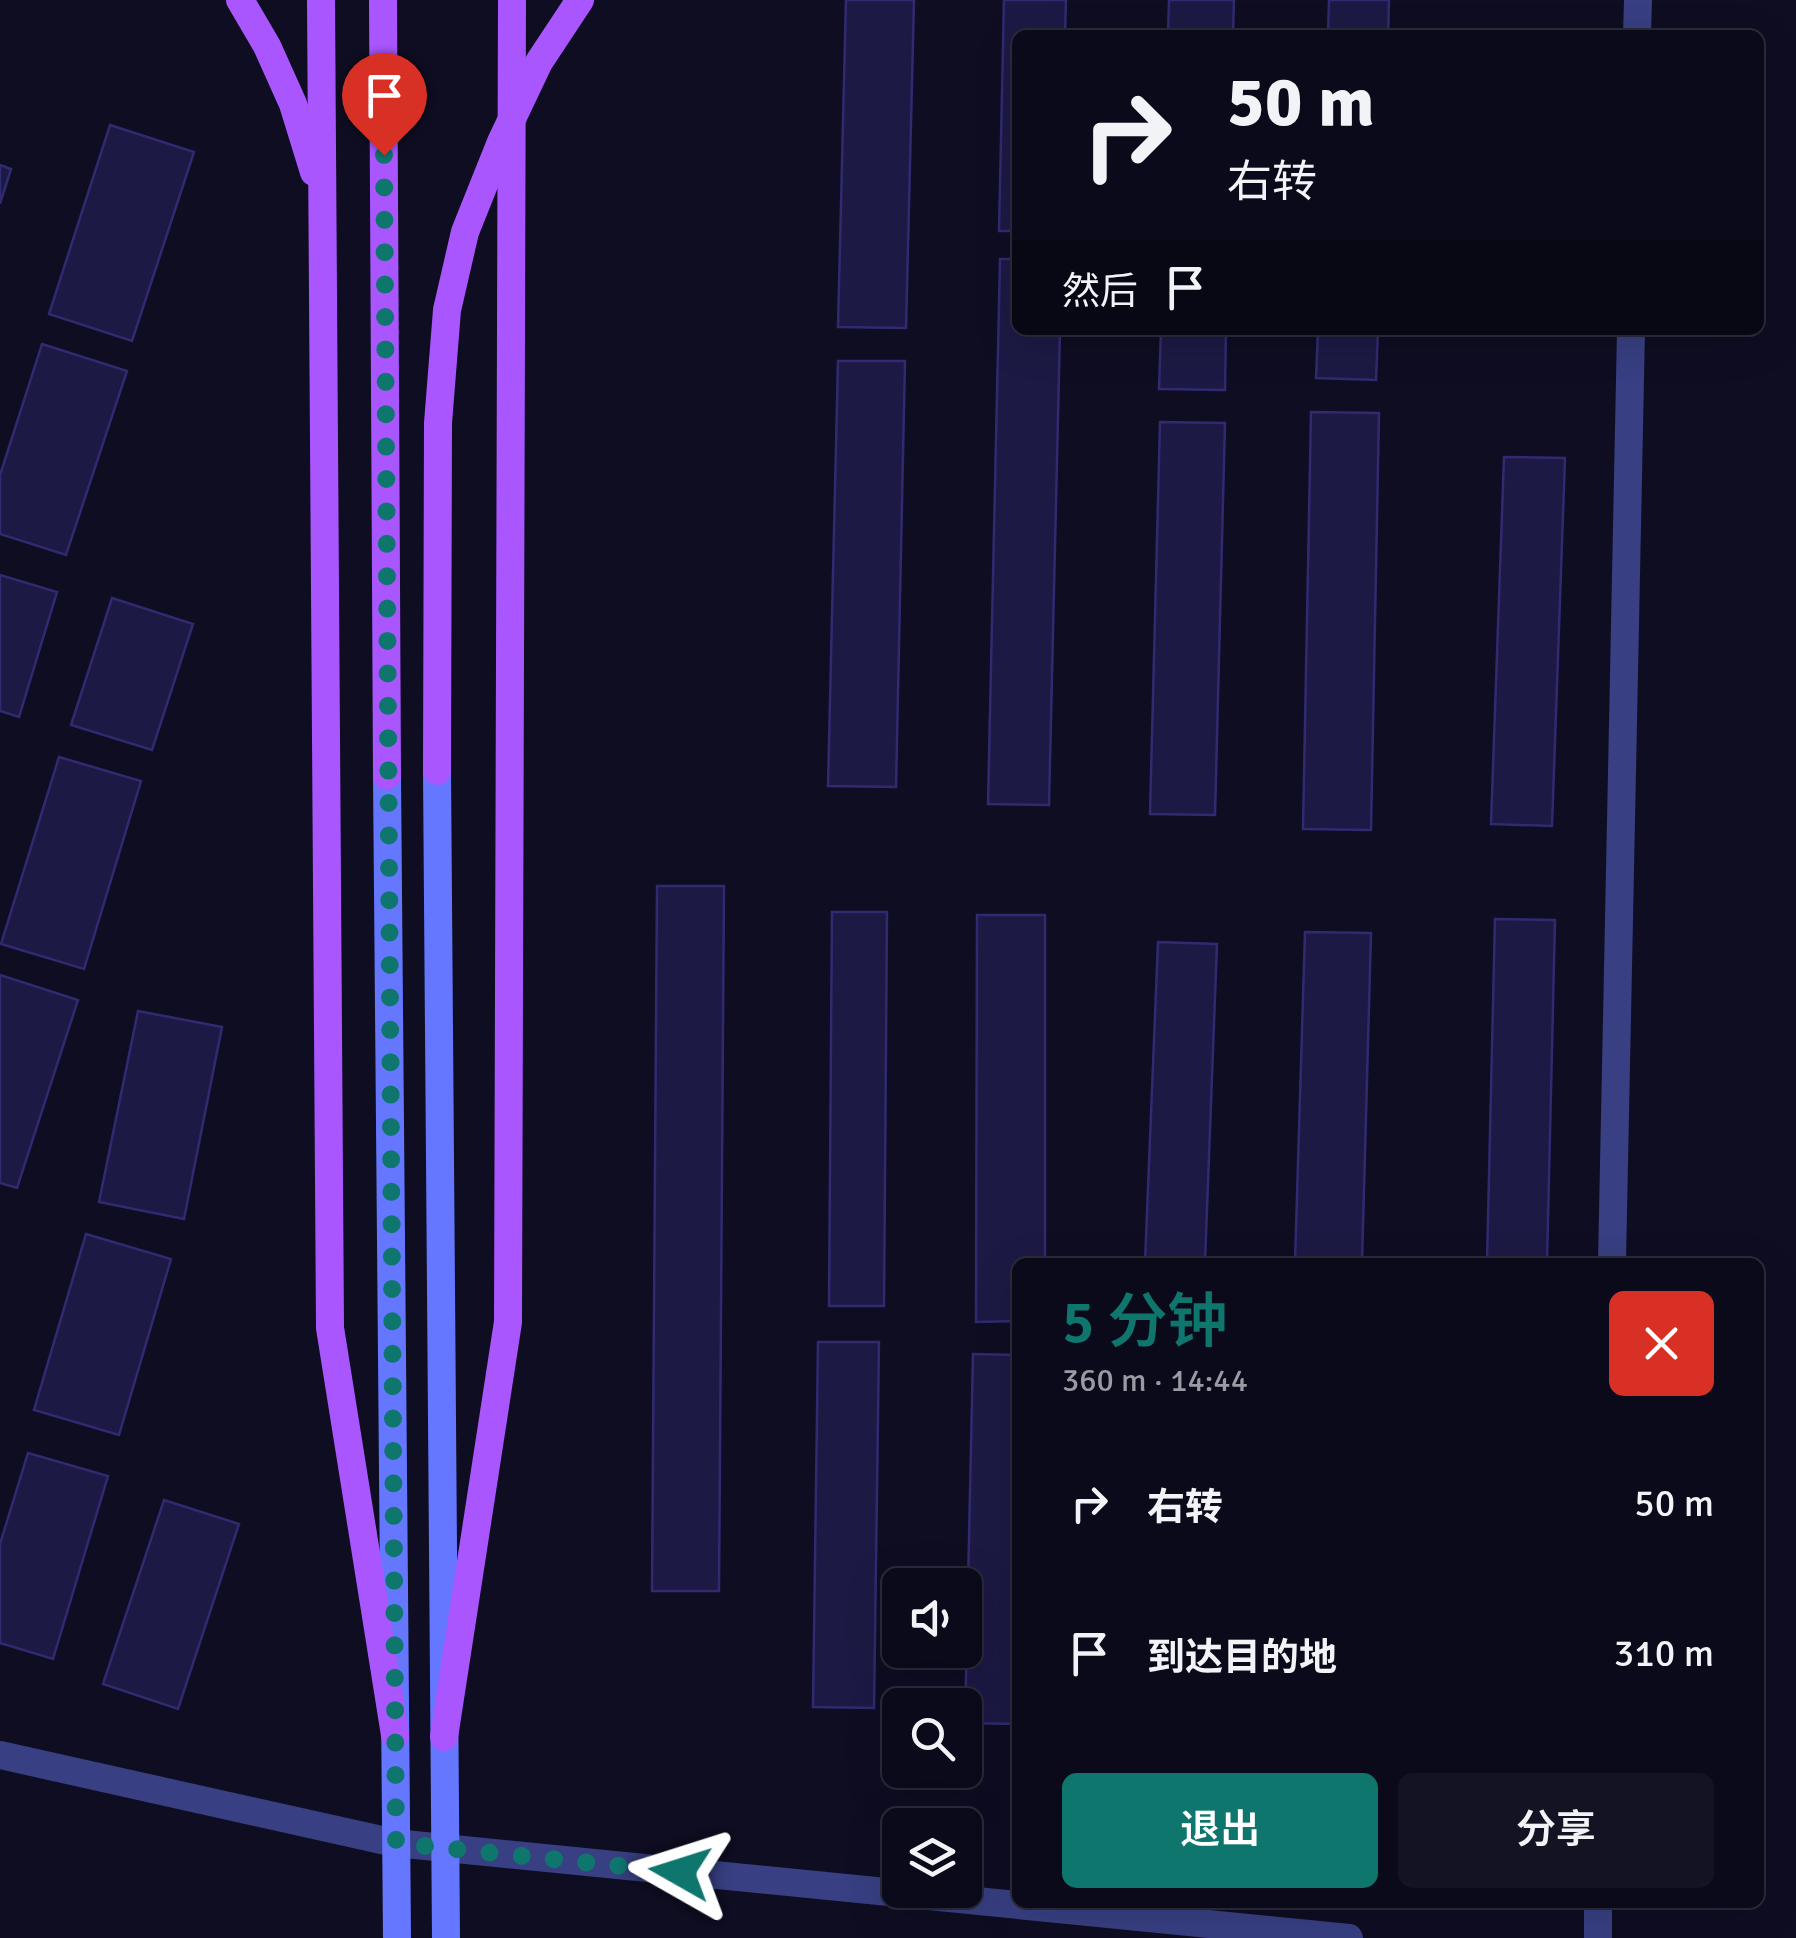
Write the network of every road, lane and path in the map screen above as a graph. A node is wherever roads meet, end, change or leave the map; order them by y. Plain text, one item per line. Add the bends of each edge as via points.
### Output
1 (240, 0) edge
2 (321, 0) edge
3 (383, 0) edge
4 (580, 0) edge
5 (1638, 0) edge
6 (514, 4) edge
7 (1637, 30) edge
8 (323, 200) junction
9 (1631, 335) edge
10 (1612, 1258) edge
11 (395, 1734) junction
12 (444, 1738) junction
13 (0, 1755) edge
14 (396, 1843) junction
15 (445, 1848) junction
16 (1012, 1905) edge
17 (1047, 1908) edge
18 (1598, 1908) edge
19 (397, 1938) edge
20 (446, 1938) edge
21 (1348, 1938) edge
22 (1598, 1938) edge

1 - 8 main road via 293,104
2 - 8 main road
3 - 11 main road
4 - 12 main road, bridge via 539,62 466,232 447,310 438,423
5 - 7 street
6 - 12 main road via 508,1322
8 - 11 main road via 330,1328
9 - 10 street
11 - 14 main road
12 - 15 main road
13 - 14 street
14 - 15 street
14 - 19 main road
15 - 16 street
15 - 20 main road
17 - 21 street
18 - 22 street

